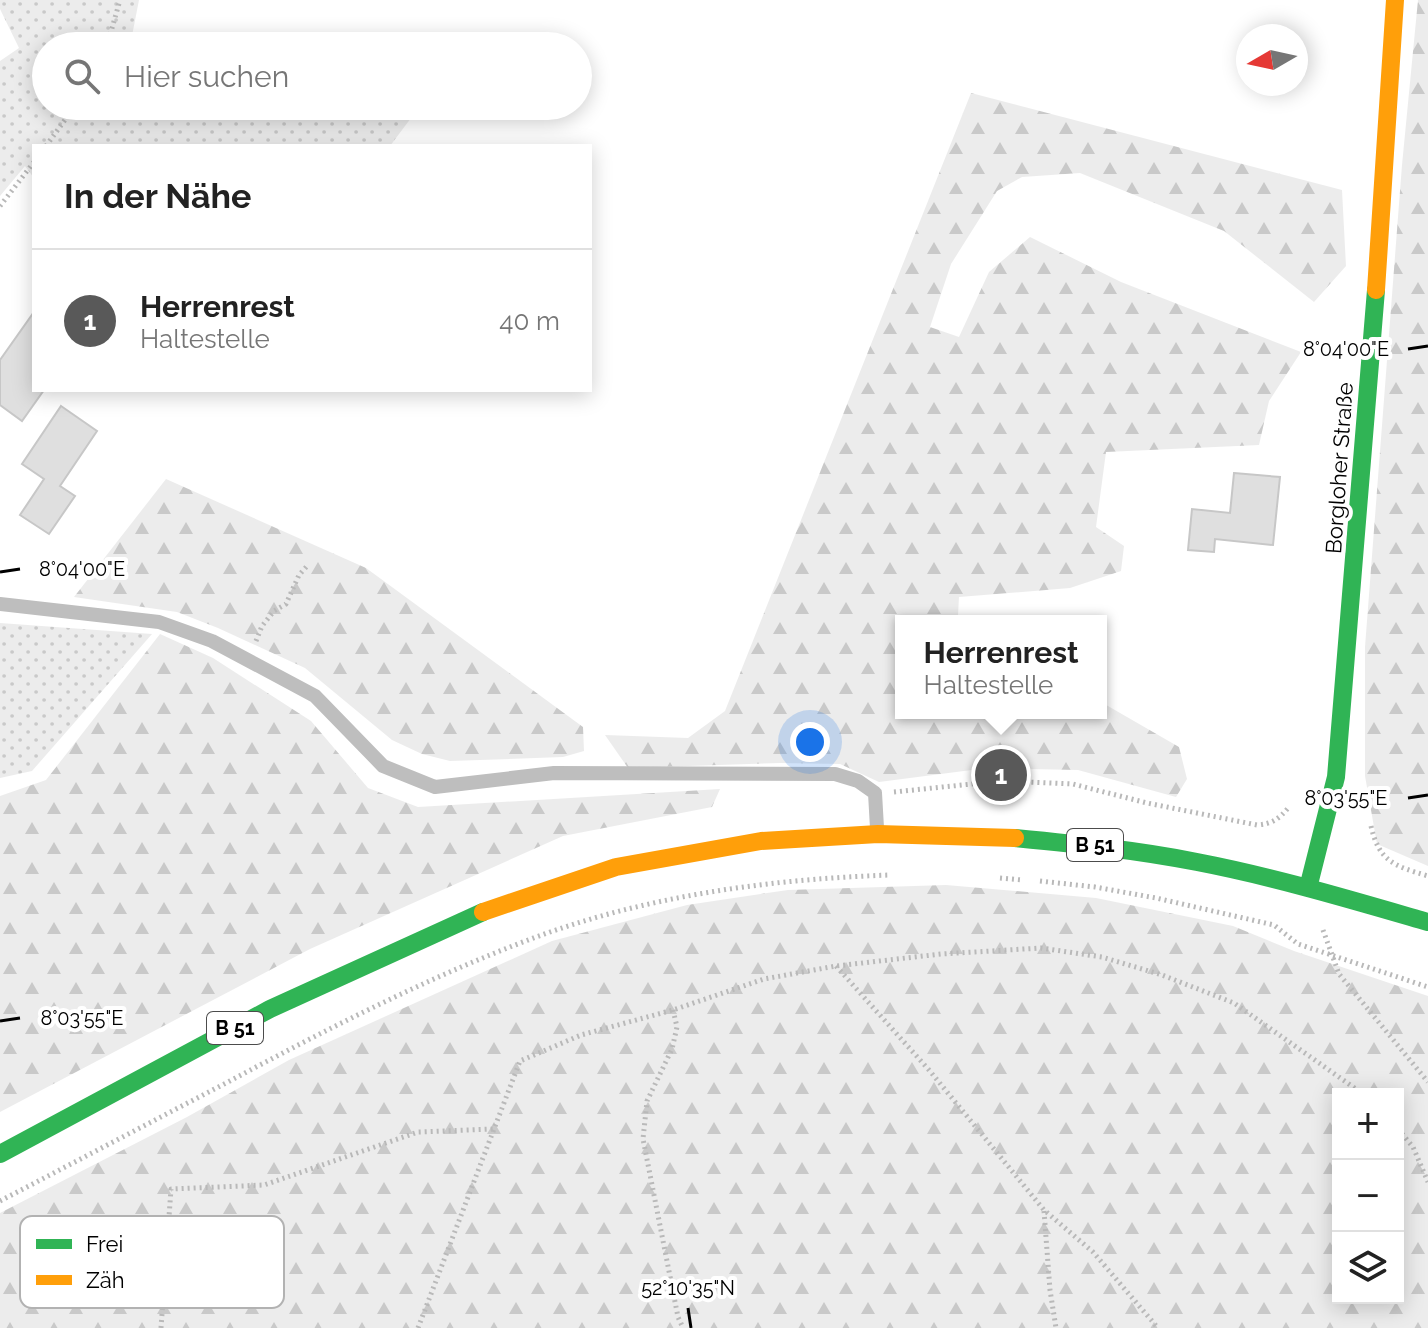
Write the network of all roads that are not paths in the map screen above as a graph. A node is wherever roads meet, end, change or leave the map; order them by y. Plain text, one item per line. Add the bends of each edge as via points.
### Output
1 (1395, 0) edge
2 (0, 604) edge
3 (878, 834) junction
4 (1308, 888) junction
5 (1428, 922) edge
6 (0, 1154) edge

1 - 4 main road, Borgloher Straße via 1343,712 1336,777
2 - 3 lane via 159,622 212,641 315,696 383,766 435,787 554,773 835,774 875,793
3 - 4 main road, B 51 via 1099,846
3 - 6 main road, B 51 via 761,841 616,867 475,915 270,1009
4 - 5 main road, B 51

